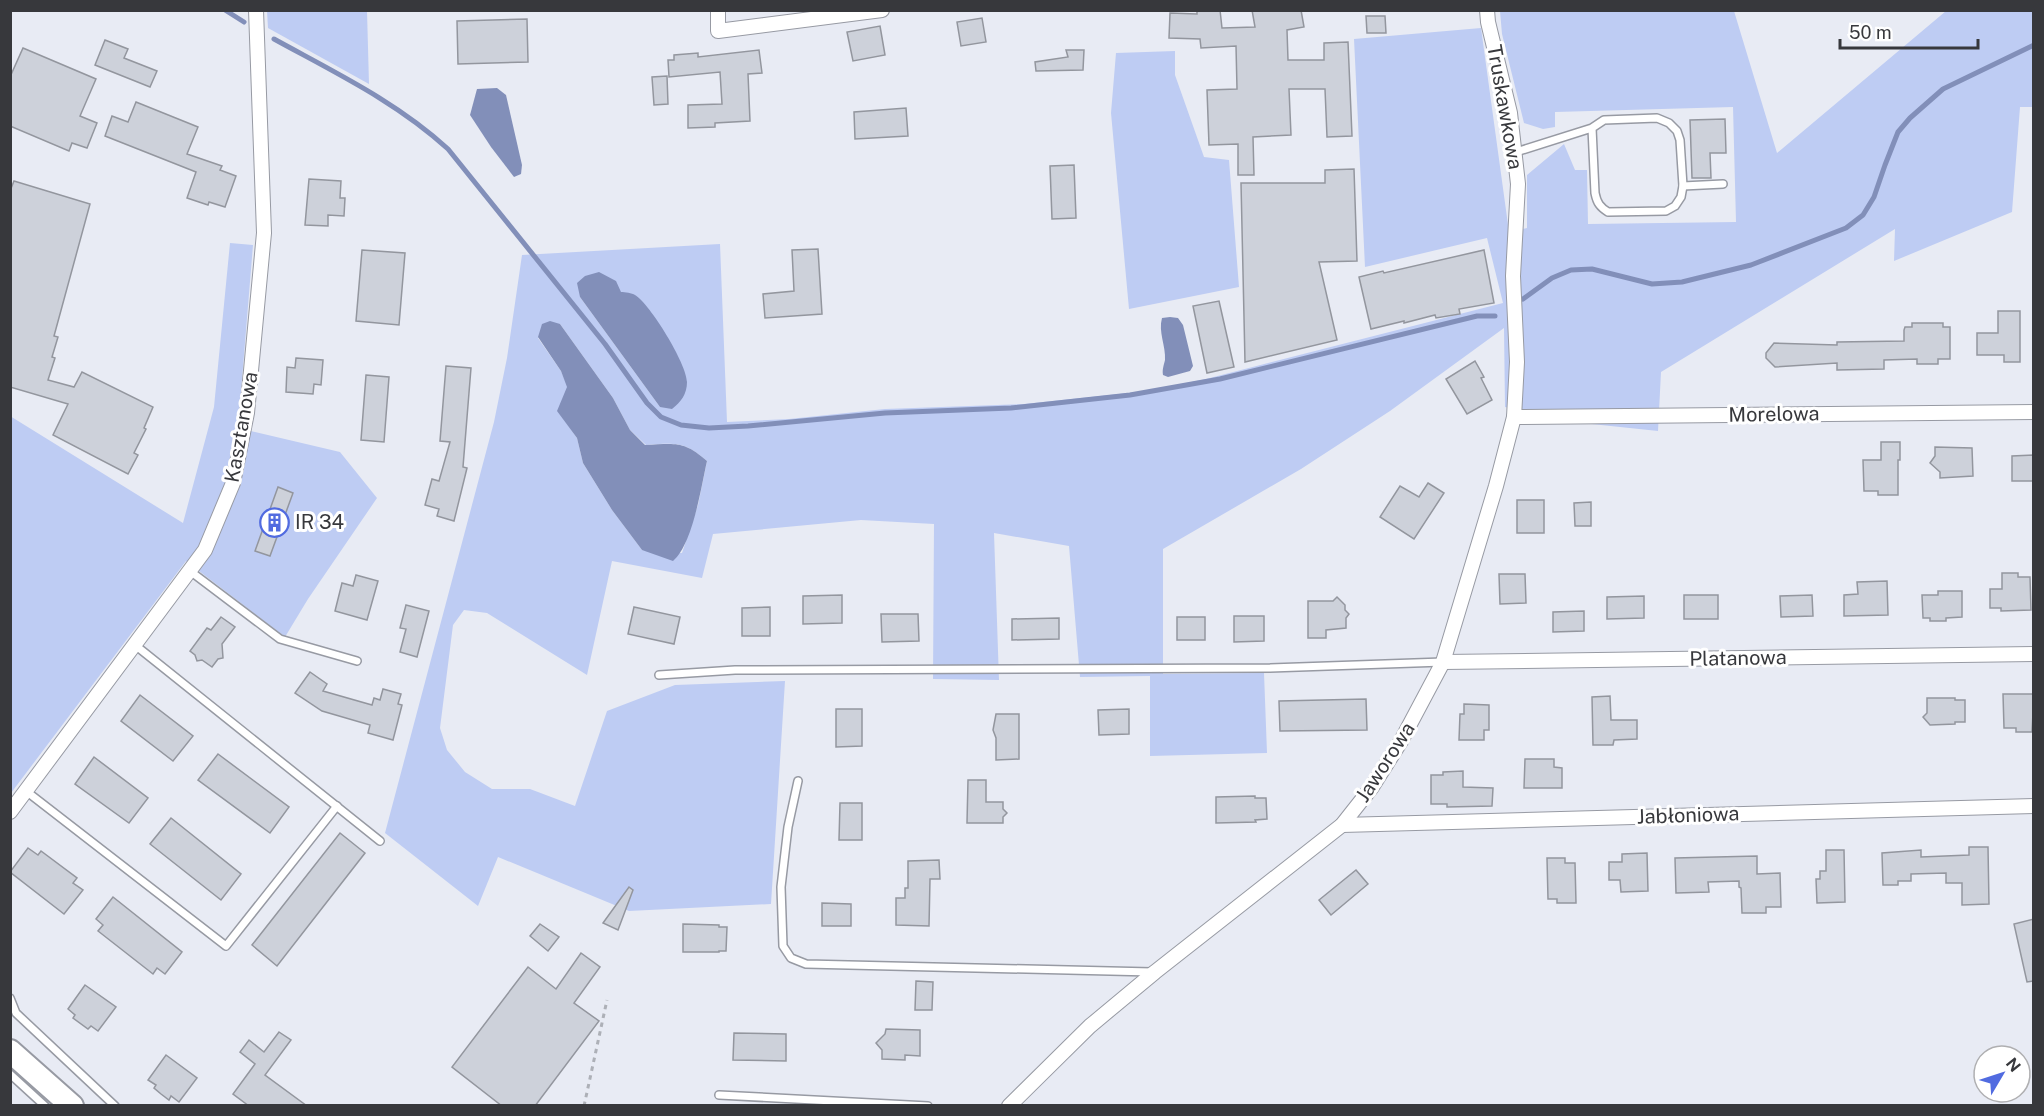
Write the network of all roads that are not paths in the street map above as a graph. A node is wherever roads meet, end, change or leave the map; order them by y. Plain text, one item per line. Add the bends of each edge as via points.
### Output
1 (256, 10) edge
2 (718, 10) edge
3 (882, 10) edge
4 (1487, 10) edge
5 (1592, 128) junction
6 (1516, 152) junction
7 (1723, 184) dead end
8 (1683, 186) junction
9 (1513, 276) joint
10 (2034, 412) edge
11 (1514, 417) junction
12 (190, 571) junction
13 (135, 645) junction
14 (2034, 654) edge
15 (357, 661) dead end
16 (1443, 662) junction
17 (659, 675) dead end
18 (798, 781) dead end
19 (26, 791) junction
20 (337, 806) junction
21 (2034, 806) edge
22 (10, 812) edge
23 (1341, 825) junction
24 (380, 841) dead end
25 (1155, 972) junction
26 (10, 998) edge
27 (10, 1051) edge
28 (10, 1074) edge
29 (719, 1095) dead end
30 (45, 1106) edge
31 (72, 1106) edge
32 (115, 1106) edge
33 (928, 1106) edge
34 (1010, 1106) edge

1 - 12 street, Kasztanowa via 264,233 248,413 233,483 206,550
2 - 3 street via 718,31
4 - 6 street, Truskawkowa
5 - 6 lane
5 - 8 lane via 1604,120 1657,118 1669,123 1680,140
5 - 8 lane via 1595,194 1597,202 1608,212 1666,211 1675,206
6 - 9 street, Truskawkowa
7 - 8 lane
9 - 11 street, Jaworowa
10 - 11 street, Morelowa
11 - 16 street, Jaworowa
12 - 13 street, Kasztanowa
12 - 15 lane via 280,639
13 - 19 street, Kasztanowa
13 - 20 lane
14 - 16 street, Platanowa
16 - 17 lane via 1259,668 735,670
16 - 23 street, Jaworowa via 1401,741 1372,787
18 - 25 lane via 781,886 783,946 791,958 806,964
19 - 20 lane via 226,945
19 - 22 street, Kasztanowa
20 - 24 lane
21 - 23 street, Jabłoniowa
23 - 25 street, Jaworowa
25 - 34 street, Jaworowa via 1090,1026
26 - 32 lane via 16,1013
27 - 31 main road
28 - 30 lane
29 - 33 lane

